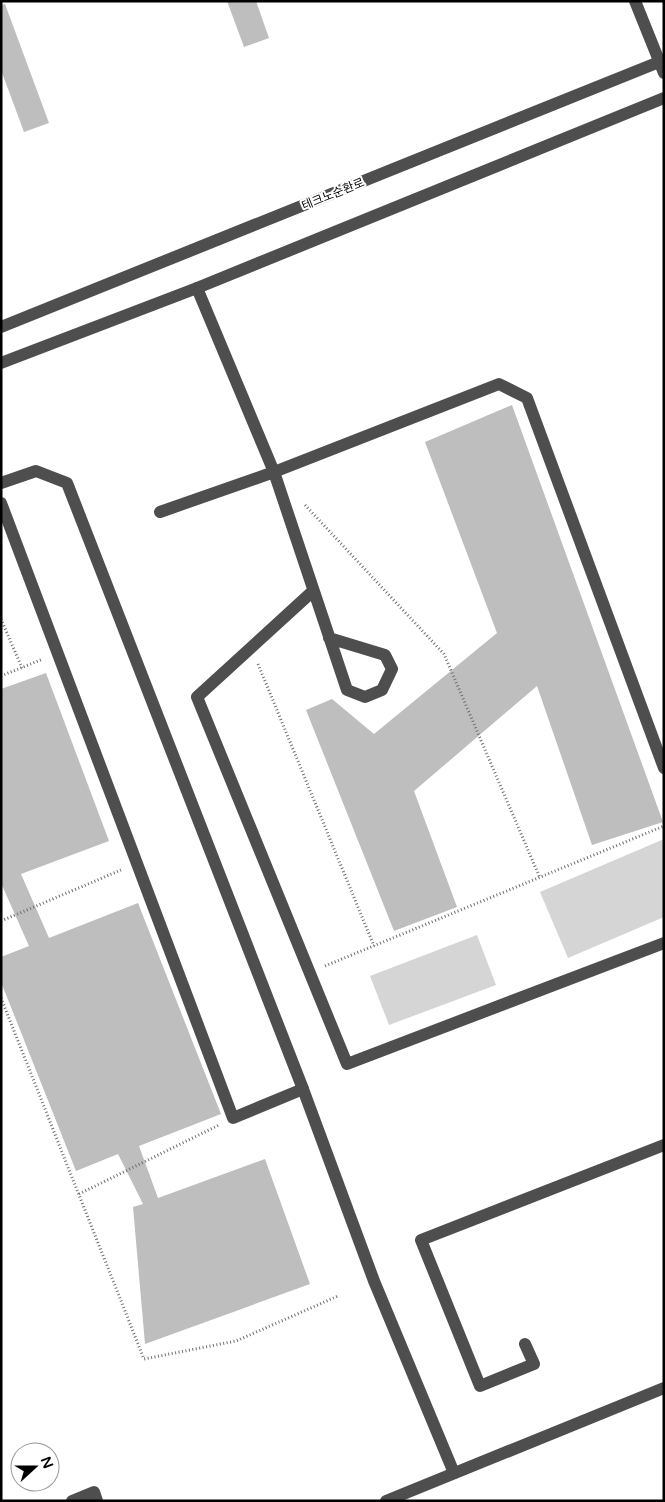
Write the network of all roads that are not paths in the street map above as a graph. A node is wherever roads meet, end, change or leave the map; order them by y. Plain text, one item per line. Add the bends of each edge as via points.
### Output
1 (635, 1) edge
2 (662, 65) edge
3 (664, 98) edge
4 (197, 288) junction
5 (1, 327) edge
6 (1, 363) edge
7 (274, 472) junction
8 (1, 483) edge
9 (1, 503) edge
10 (160, 512) dead end
11 (314, 591) junction
12 (329, 638) junction
13 (664, 768) edge
14 (664, 943) edge
15 (303, 1089) junction
16 (664, 1145) edge
17 (525, 1344) dead end
18 (664, 1388) edge
19 (454, 1473) junction
20 (72, 1501) edge
21 (97, 1501) edge
22 (386, 1501) edge

1 - 2 street
2 - 5 street, 테크노순환로
3 - 4 street
4 - 6 street
4 - 7 street
7 - 10 street
7 - 11 street
7 - 13 street via 499,384 527,398
8 - 15 street via 36,471 67,483
9 - 15 street via 233,1118
11 - 12 street
11 - 14 street via 197,697 347,1064
12 - 12 street via 347,690 365,697 382,690 392,669 384,655
15 - 19 street via 374,1281
16 - 17 street via 421,1240 480,1386 534,1364
18 - 19 street
19 - 22 street
20 - 21 street via 94,1492

